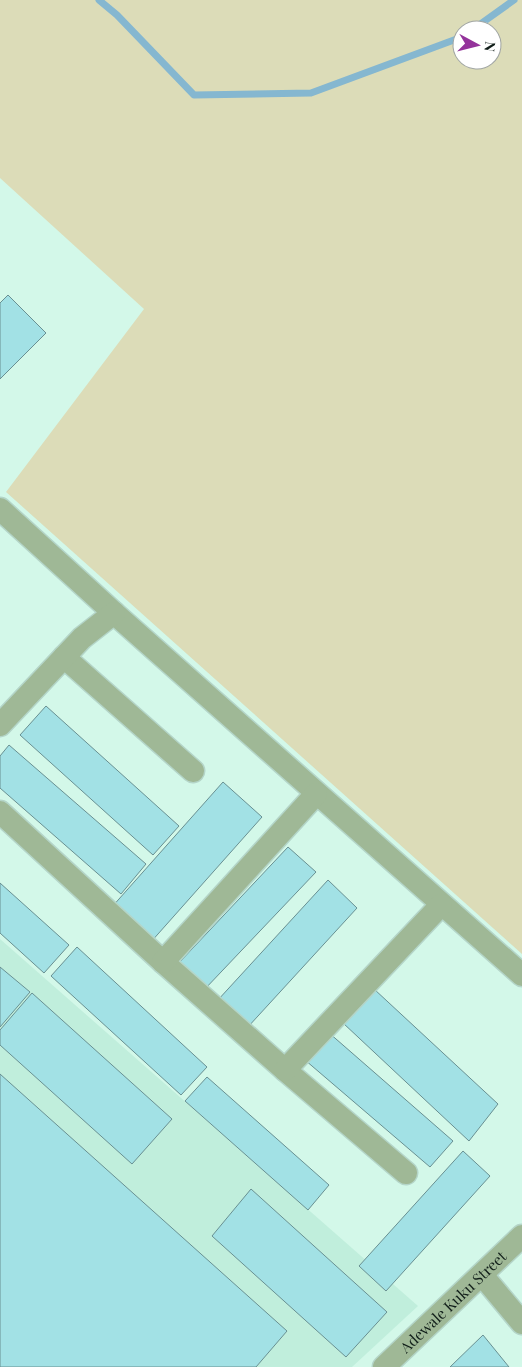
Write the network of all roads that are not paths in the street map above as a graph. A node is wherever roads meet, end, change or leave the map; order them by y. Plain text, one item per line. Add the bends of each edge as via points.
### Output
1 (0, 509) edge
2 (114, 613) junction
3 (64, 657) junction
4 (0, 725) edge
5 (193, 771) dead end
6 (316, 794) junction
7 (0, 812) edge
8 (441, 905) junction
9 (163, 962) junction
10 (522, 975) edge
11 (285, 1070) junction
12 (406, 1173) dead end
13 (522, 1236) edge
14 (482, 1275) junction
15 (522, 1323) edge
16 (384, 1367) edge

1 - 2 street
2 - 3 street
2 - 6 street
3 - 4 street
3 - 5 street
6 - 8 street
6 - 9 street
7 - 9 street
8 - 10 street
8 - 11 street
9 - 11 street
11 - 12 street
13 - 14 street, Adewale Kuku Street
14 - 15 street
14 - 16 street, Adewale Kuku Street

